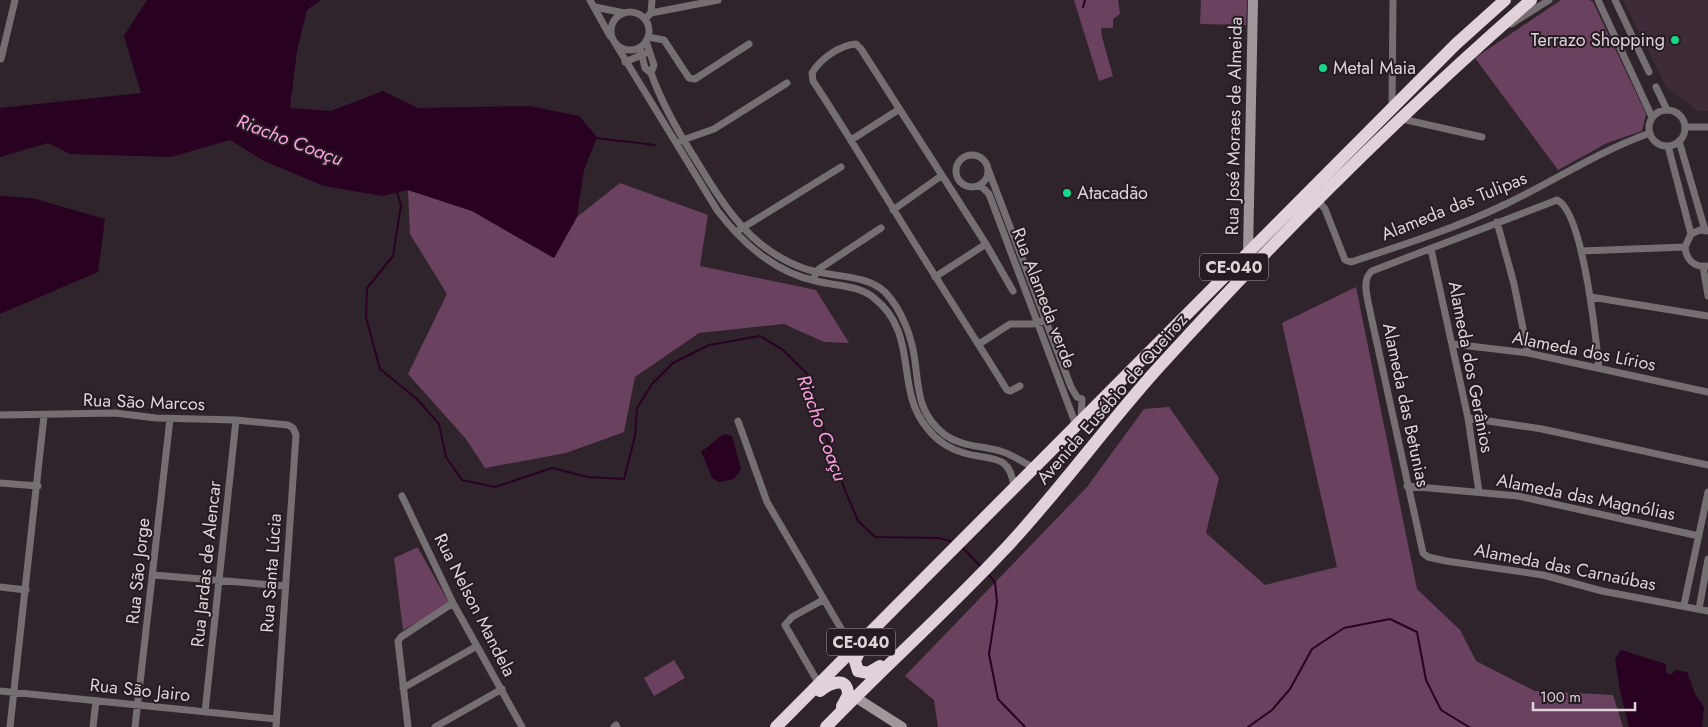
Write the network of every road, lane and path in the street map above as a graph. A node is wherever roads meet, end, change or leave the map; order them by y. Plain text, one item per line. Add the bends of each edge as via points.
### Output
1 (15, 0) edge
2 (590, 0) edge
3 (652, 0) edge
4 (718, 0) edge
5 (1393, 0) edge
6 (1505, 0) edge
7 (1532, 0) edge
8 (1549, 0) edge
9 (1598, 0) edge
10 (1615, 0) edge
11 (1256, 1) edge
12 (594, 7) junction
13 (624, 13) junction
14 (651, 13) junction
15 (645, 20) junction
16 (647, 39) junction
17 (614, 41) junction
18 (1484, 42) junction
19 (749, 44) dead end
20 (650, 49) junction
21 (641, 52) junction
22 (1, 59) dead end
23 (625, 62) junction
24 (1649, 72) dead end
25 (652, 76) junction
26 (787, 83) dead end
27 (640, 86) junction
28 (1656, 87) dead end
29 (898, 110) junction
30 (1392, 110) junction
31 (1667, 110) junction
32 (1652, 117) junction
33 (1402, 119) junction
34 (1684, 127) junction
35 (1708, 127) edge
36 (1650, 133) junction
37 (1482, 138) dead end
38 (683, 140) junction
39 (851, 140) junction
40 (1679, 141) junction
41 (676, 144) junction
42 (1668, 146) junction
43 (841, 168) dead end
44 (988, 169) junction
45 (941, 176) junction
46 (1253, 182) junction
47 (1690, 182) junction
48 (980, 185) junction
49 (1678, 186) junction
50 (1301, 200) junction
51 (1319, 200) junction
52 (1696, 203) junction
53 (1683, 207) junction
54 (893, 210) junction
55 (1497, 222) junction
56 (742, 228) junction
57 (881, 228) dead end
58 (1707, 231) edge
59 (735, 232) junction
60 (1691, 234) junction
61 (1264, 237) junction
62 (986, 244) junction
63 (1685, 247) junction
64 (1431, 249) junction
65 (1581, 251) junction
66 (1248, 253) junction
67 (1705, 266) edge
68 (816, 273) junction
69 (936, 277) junction
70 (854, 278) junction
71 (814, 281) junction
72 (867, 281) junction
73 (853, 289) junction
74 (1013, 291) dead end
75 (864, 292) junction
76 (885, 293) junction
77 (1708, 296) edge
78 (1591, 297) junction
79 (878, 301) junction
80 (896, 307) junction
81 (887, 312) junction
82 (1708, 316) edge
83 (1047, 320) junction
84 (1037, 323) junction
85 (979, 344) junction
86 (1452, 344) junction
87 (1528, 353) junction
88 (1599, 368) junction
89 (1020, 386) dead end
90 (1708, 392) edge
91 (0, 415) edge
92 (44, 416) junction
93 (1468, 418) junction
94 (170, 419) junction
95 (236, 420) junction
96 (738, 421) dead end
97 (1078, 422) junction
98 (288, 424) joint
99 (1708, 465) edge
100 (1033, 467) junction
101 (0, 483) edge
102 (38, 486) junction
103 (1407, 486) junction
104 (1014, 487) junction
105 (1479, 492) junction
106 (402, 496) dead end
107 (1708, 498) edge
108 (1699, 536) junction
109 (1420, 548) joint
110 (1708, 559) edge
111 (153, 575) junction
112 (220, 580) junction
113 (286, 586) junction
114 (0, 587) edge
115 (26, 590) junction
116 (823, 600) junction
117 (453, 603) junction
118 (1684, 605) junction
119 (1699, 609) junction
120 (1708, 611) edge
121 (869, 633) junction
122 (477, 646) junction
123 (853, 650) junction
124 (893, 659) junction
125 (819, 684) junction
126 (403, 688) junction
127 (502, 689) junction
128 (0, 691) edge
129 (14, 692) junction
130 (806, 696) junction
131 (855, 697) junction
132 (96, 701) junction
133 (138, 705) junction
134 (205, 712) junction
135 (276, 723) edge
136 (829, 724) edge
137 (521, 725) edge
138 (10, 727) edge
139 (93, 727) edge
140 (135, 727) edge
141 (408, 727) edge
142 (435, 727) edge
143 (512, 727) edge
144 (776, 727) edge
145 (902, 727) edge

1 - 22 street
2 - 12 street
3 - 14 street
4 - 14 street
5 - 30 street
6 - 30 highway, Avenida Eusébio de Queiroz / CE-040 via 1456,44
7 - 18 highway, Avenida Eusébio de Queiroz / CE-040
8 - 18 street
9 - 32 street
10 - 24 street
11 - 46 street, Rua José Moraes de Almeida
12 - 13 street
12 - 17 street
13 - 15 street via 633,13
13 - 17 street via 613,22
14 - 15 street
15 - 16 street
16 - 19 street via 664,40 688,78 695,79
16 - 20 street
16 - 21 street
17 - 21 street via 627,50
17 - 23 street
18 - 33 highway, Avenida Eusébio de Queiroz / CE-040
20 - 21 street
20 - 25 street via 654,65
21 - 23 street
21 - 25 street via 645,68
23 - 27 street
25 - 27 street
25 - 38 street
26 - 38 street via 714,129
27 - 41 street
28 - 31 street
29 - 39 street
29 - 39 street via 859,46 849,44 840,48 818,65 812,78
29 - 45 street
30 - 50 highway, Avenida Eusébio de Queiroz / CE-040
31 - 32 street
31 - 34 street via 1681,117
32 - 36 street
33 - 37 street
33 - 51 highway, Avenida Eusébio de Queiroz / CE-040
34 - 35 street
34 - 40 street
36 - 42 street via 1659,144
36 - 51 street, Alameda das Tulipas via 1612,148 1504,205 1418,240 1351,262 1345,260
38 - 41 street
38 - 56 street via 723,205
39 - 54 street
40 - 42 street
40 - 47 street
41 - 59 street via 717,210
42 - 49 street
43 - 56 street
44 - 48 street via 985,181
44 - 48 street via 985,161 977,155 966,156 958,162 956,172 960,182 970,187
44 - 83 street, Rua Alameda verde
45 - 54 street
45 - 62 street
46 - 61 street, Rua José Moraes de Almeida via 1254,226
46 - 66 street, Rua José Moraes de Almeida
47 - 49 street
47 - 52 street
48 - 84 street, Rua Alameda verde via 988,194
49 - 53 street
50 - 51 street via 1310,197
50 - 61 highway, Avenida Eusébio de Queiroz / CE-040
51 - 124 highway, Avenida Eusébio de Queiroz / CE-040 via 1156,370 1068,479 1002,552
52 - 53 street
52 - 58 street
53 - 60 street
54 - 69 street
55 - 64 street
55 - 65 street via 1557,200 1566,207
55 - 87 street
56 - 59 street
56 - 68 street via 776,256
57 - 68 street
58 - 60 street
59 - 71 street via 772,263
60 - 63 street
61 - 66 highway, Avenida Eusébio de Queiroz / CE-040
62 - 69 street
62 - 74 street
63 - 65 street
63 - 67 street via 1688,259 1697,266
64 - 86 street, Alameda dos Gerânios
64 - 103 street, Alameda das Betunias via 1372,271 1366,284
65 - 78 street
66 - 97 highway, Avenida Eusébio de Queiroz / CE-040
67 - 77 street
68 - 70 street
68 - 71 street
69 - 85 street
70 - 72 street
70 - 73 street
71 - 73 street
72 - 75 street
72 - 76 street
73 - 75 street
75 - 79 street
76 - 79 street
76 - 80 street
78 - 82 street
78 - 88 street
79 - 81 street
80 - 81 street
80 - 100 street via 910,339 918,396 933,423 958,442 1003,452
81 - 104 street via 902,341 910,398 922,421 939,440 954,450 1000,460 1010,470
83 - 84 street
83 - 97 street, Rua Alameda verde via 1071,387 1082,399
84 - 85 street via 1010,324
84 - 97 street, Rua Alameda verde
85 - 89 street via 1007,390
86 - 87 street, Alameda dos Lírios
86 - 93 street, Alameda dos Gerânios
87 - 88 street, Alameda dos Lírios
88 - 90 street, Alameda dos Lírios
91 - 92 street, Rua São Marcos
92 - 94 street, Rua São Marcos via 115,413
92 - 102 street
93 - 99 street via 1542,429
93 - 105 street, Alameda dos Gerânios
94 - 95 street, Rua São Marcos
94 - 111 street, Rua São Jorge
95 - 98 street, Rua São Marcos
95 - 112 street, Rua Jardas de Alencar
96 - 116 street via 767,502
97 - 100 highway, Avenida Eusébio de Queiroz / CE-040
98 - 113 street, Rua Santa Lúcia via 296,435
100 - 104 highway, Avenida Eusébio de Queiroz / CE-040
101 - 102 street
102 - 115 street
103 - 105 street, Alameda das Magnólias
103 - 109 street, Alameda das Betunias
104 - 121 highway, Avenida Eusébio de Queiroz / CE-040
105 - 108 street, Alameda das Magnólias via 1518,496
106 - 117 street, Rua Nelson Mandela
107 - 108 street
108 - 118 street
109 - 118 street, Alameda das Carnaúbas via 1428,557 1543,575 1602,591
110 - 119 street
111 - 112 street
111 - 133 street, Rua São Jorge
112 - 113 street
112 - 134 street, Rua Jardas de Alencar
113 - 135 street, Rua Santa Lúcia
114 - 115 street
115 - 129 street
116 - 123 street
116 - 125 street via 790,618 784,625
117 - 122 street, Rua Nelson Mandela
117 - 126 street via 401,637 398,643
118 - 119 street, Alameda das Carnaúbas
119 - 120 street, Alameda das Carnaúbas
121 - 123 highway, CE-040
121 - 124 highway via 856,658 858,671 864,674 872,672
122 - 126 street
122 - 127 street, Rua Nelson Mandela
123 - 125 highway, CE-040
124 - 131 highway, CE-040
125 - 130 highway, CE-040
126 - 141 street
127 - 137 street, Rua Nelson Mandela
127 - 142 street
128 - 129 street, Rua São Jairo
129 - 132 street, Rua São Jairo
129 - 138 street
130 - 136 highway via 814,695 834,682 845,684 848,695
130 - 144 highway, CE-040
131 - 136 highway, CE-040
131 - 145 street
132 - 133 street, Rua São Jairo
132 - 139 street
133 - 134 street, Rua São Jairo
133 - 140 street, Rua São Jorge
134 - 135 street, Rua São Jairo
137 - 143 street

